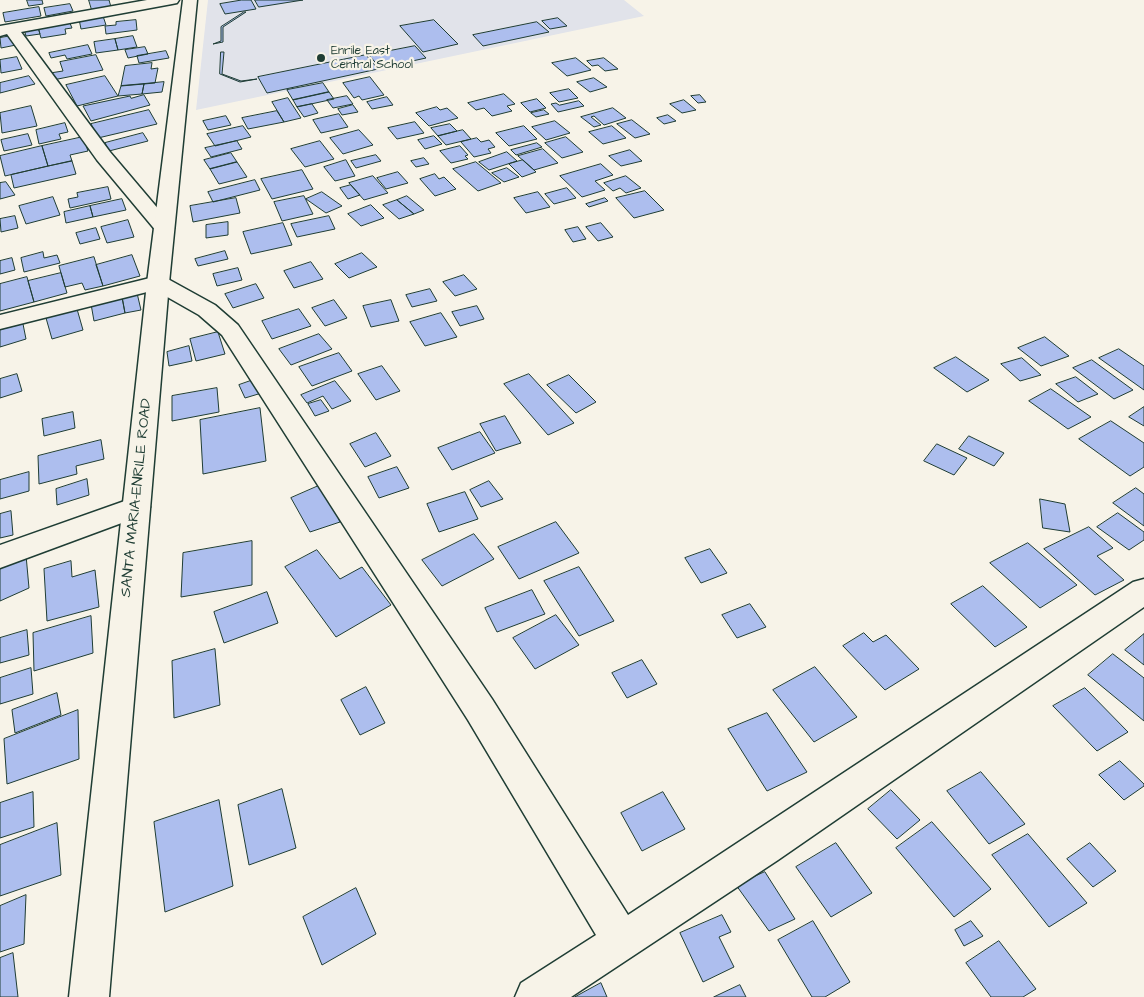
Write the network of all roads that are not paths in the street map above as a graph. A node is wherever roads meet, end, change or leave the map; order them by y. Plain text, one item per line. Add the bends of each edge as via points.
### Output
1 (172, 0) edge
2 (190, 0) edge
3 (5, 30) edge
4 (164, 228) junction
5 (158, 283) junction
6 (0, 322) edge
7 (136, 507) junction
8 (0, 557) edge
9 (1144, 591) edge
10 (622, 942) junction
11 (89, 997) edge
12 (535, 997) edge

1 - 3 street
2 - 4 street, SANTA MARIA-ENRILE ROAD
3 - 4 street via 98,151
4 - 5 street, SANTA MARIA-ENRILE ROAD
5 - 6 street
5 - 7 street, SANTA MARIA-ENRILE ROAD
5 - 10 street via 207,310 230,330 431,632 576,862
7 - 8 street
7 - 11 street, SANTA MARIA-ENRILE ROAD
9 - 10 street
10 - 12 street

